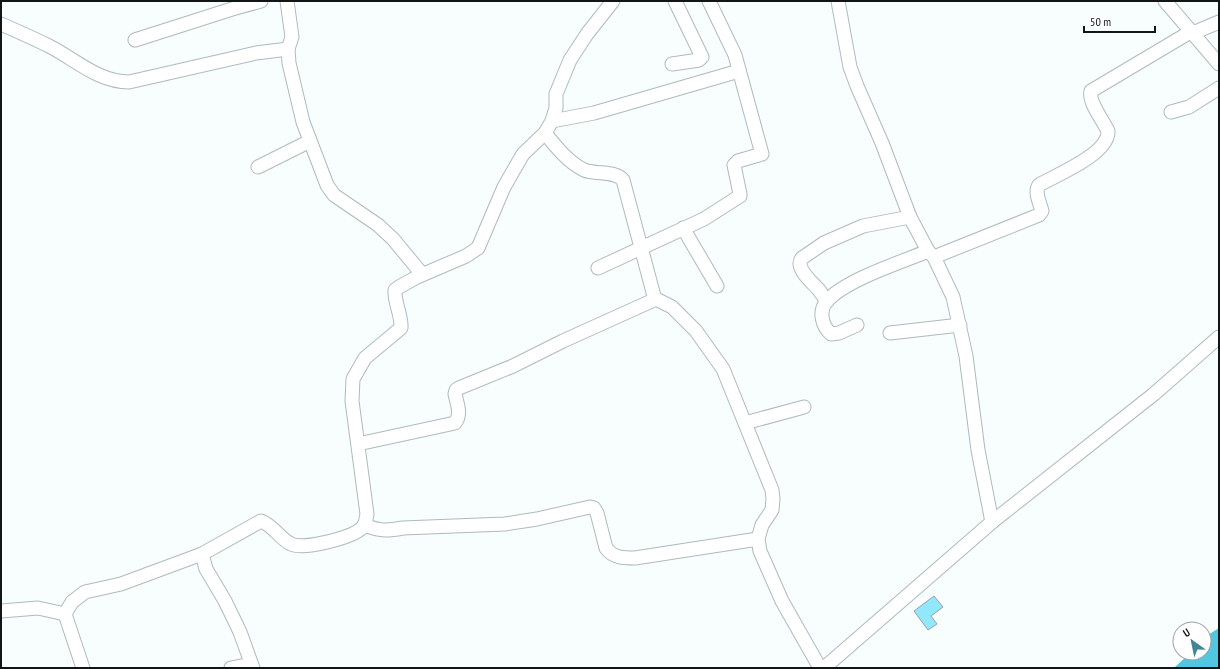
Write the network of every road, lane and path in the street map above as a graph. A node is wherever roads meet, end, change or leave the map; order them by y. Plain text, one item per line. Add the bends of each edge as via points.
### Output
1 (261, 1) edge
2 (287, 1) edge
3 (613, 1) edge
4 (675, 1) edge
5 (709, 1) edge
6 (838, 1) edge
7 (1165, 1) edge
8 (1219, 22) edge
9 (1, 24) edge
10 (1193, 32) junction
11 (135, 40) dead end
12 (288, 49) junction
13 (672, 64) dead end
14 (1219, 64) edge
15 (739, 71) junction
16 (1219, 88) edge
17 (1171, 112) dead end
18 (552, 121) junction
19 (545, 133) junction
20 (310, 141) junction
21 (258, 167) dead end
22 (910, 217) junction
23 (683, 228) junction
24 (641, 248) junction
25 (931, 254) junction
26 (598, 268) dead end
27 (422, 274) junction
28 (717, 286) dead end
29 (656, 299) junction
30 (827, 301) junction
31 (857, 325) dead end
32 (960, 325) junction
33 (890, 332) dead end
34 (1219, 337) edge
35 (804, 407) dead end
36 (745, 423) junction
37 (358, 444) junction
38 (992, 522) junction
39 (364, 525) junction
40 (758, 539) junction
41 (202, 554) junction
42 (1, 611) edge
43 (65, 614) junction
44 (252, 666) edge
45 (83, 668) edge
46 (231, 668) edge
47 (820, 668) edge
48 (824, 668) edge

1 - 11 street
2 - 12 street via 292,37
3 - 18 street via 570,60 556,94 556,108
4 - 13 street via 702,59
5 - 15 street via 735,55
6 - 22 street via 850,67
7 - 10 street
8 - 10 street
9 - 12 street via 50,46 99,75 119,82 129,82 256,53
10 - 14 street
10 - 25 street via 1091,91 1093,104 1108,135 1101,147 1075,166 1036,188 1042,211 1039,215
12 - 20 street via 303,122
15 - 18 street via 594,114
15 - 23 street via 762,153 738,161 734,165 740,196 704,219
16 - 17 street via 1189,107
18 - 19 street
19 - 24 street via 560,152 576,165 596,173 614,175 623,180
19 - 27 street via 523,154 504,187 478,248 466,256
20 - 21 street
20 - 27 street via 327,186 334,195 394,239
22 - 25 street
22 - 30 street via 863,226 824,243 800,260 800,266 806,276
23 - 24 street
23 - 28 street
24 - 26 street
24 - 29 street
25 - 30 street via 861,279
25 - 32 street via 953,297
27 - 37 street via 395,290 401,328 365,358 353,379 352,401
29 - 36 street via 672,307 696,331 724,369
29 - 37 street via 513,366 459,388 455,394 459,414 455,423
30 - 31 street via 822,309 822,317 826,329 831,334
32 - 33 street
32 - 38 street via 978,450
34 - 38 street via 1154,394
35 - 36 street
36 - 40 street via 772,490 772,510 762,525
37 - 39 street via 367,514
38 - 48 street
39 - 40 street via 387,531 403,528 505,524 590,507 597,513 606,548 615,556 635,558
39 - 41 street via 358,531 336,539 300,546 284,540 272,527 261,521
40 - 47 street via 760,551 782,601
41 - 43 street via 121,584 86,592 72,602
41 - 44 street via 206,569 240,632
42 - 43 street via 38,608
43 - 45 street
44 - 46 street

